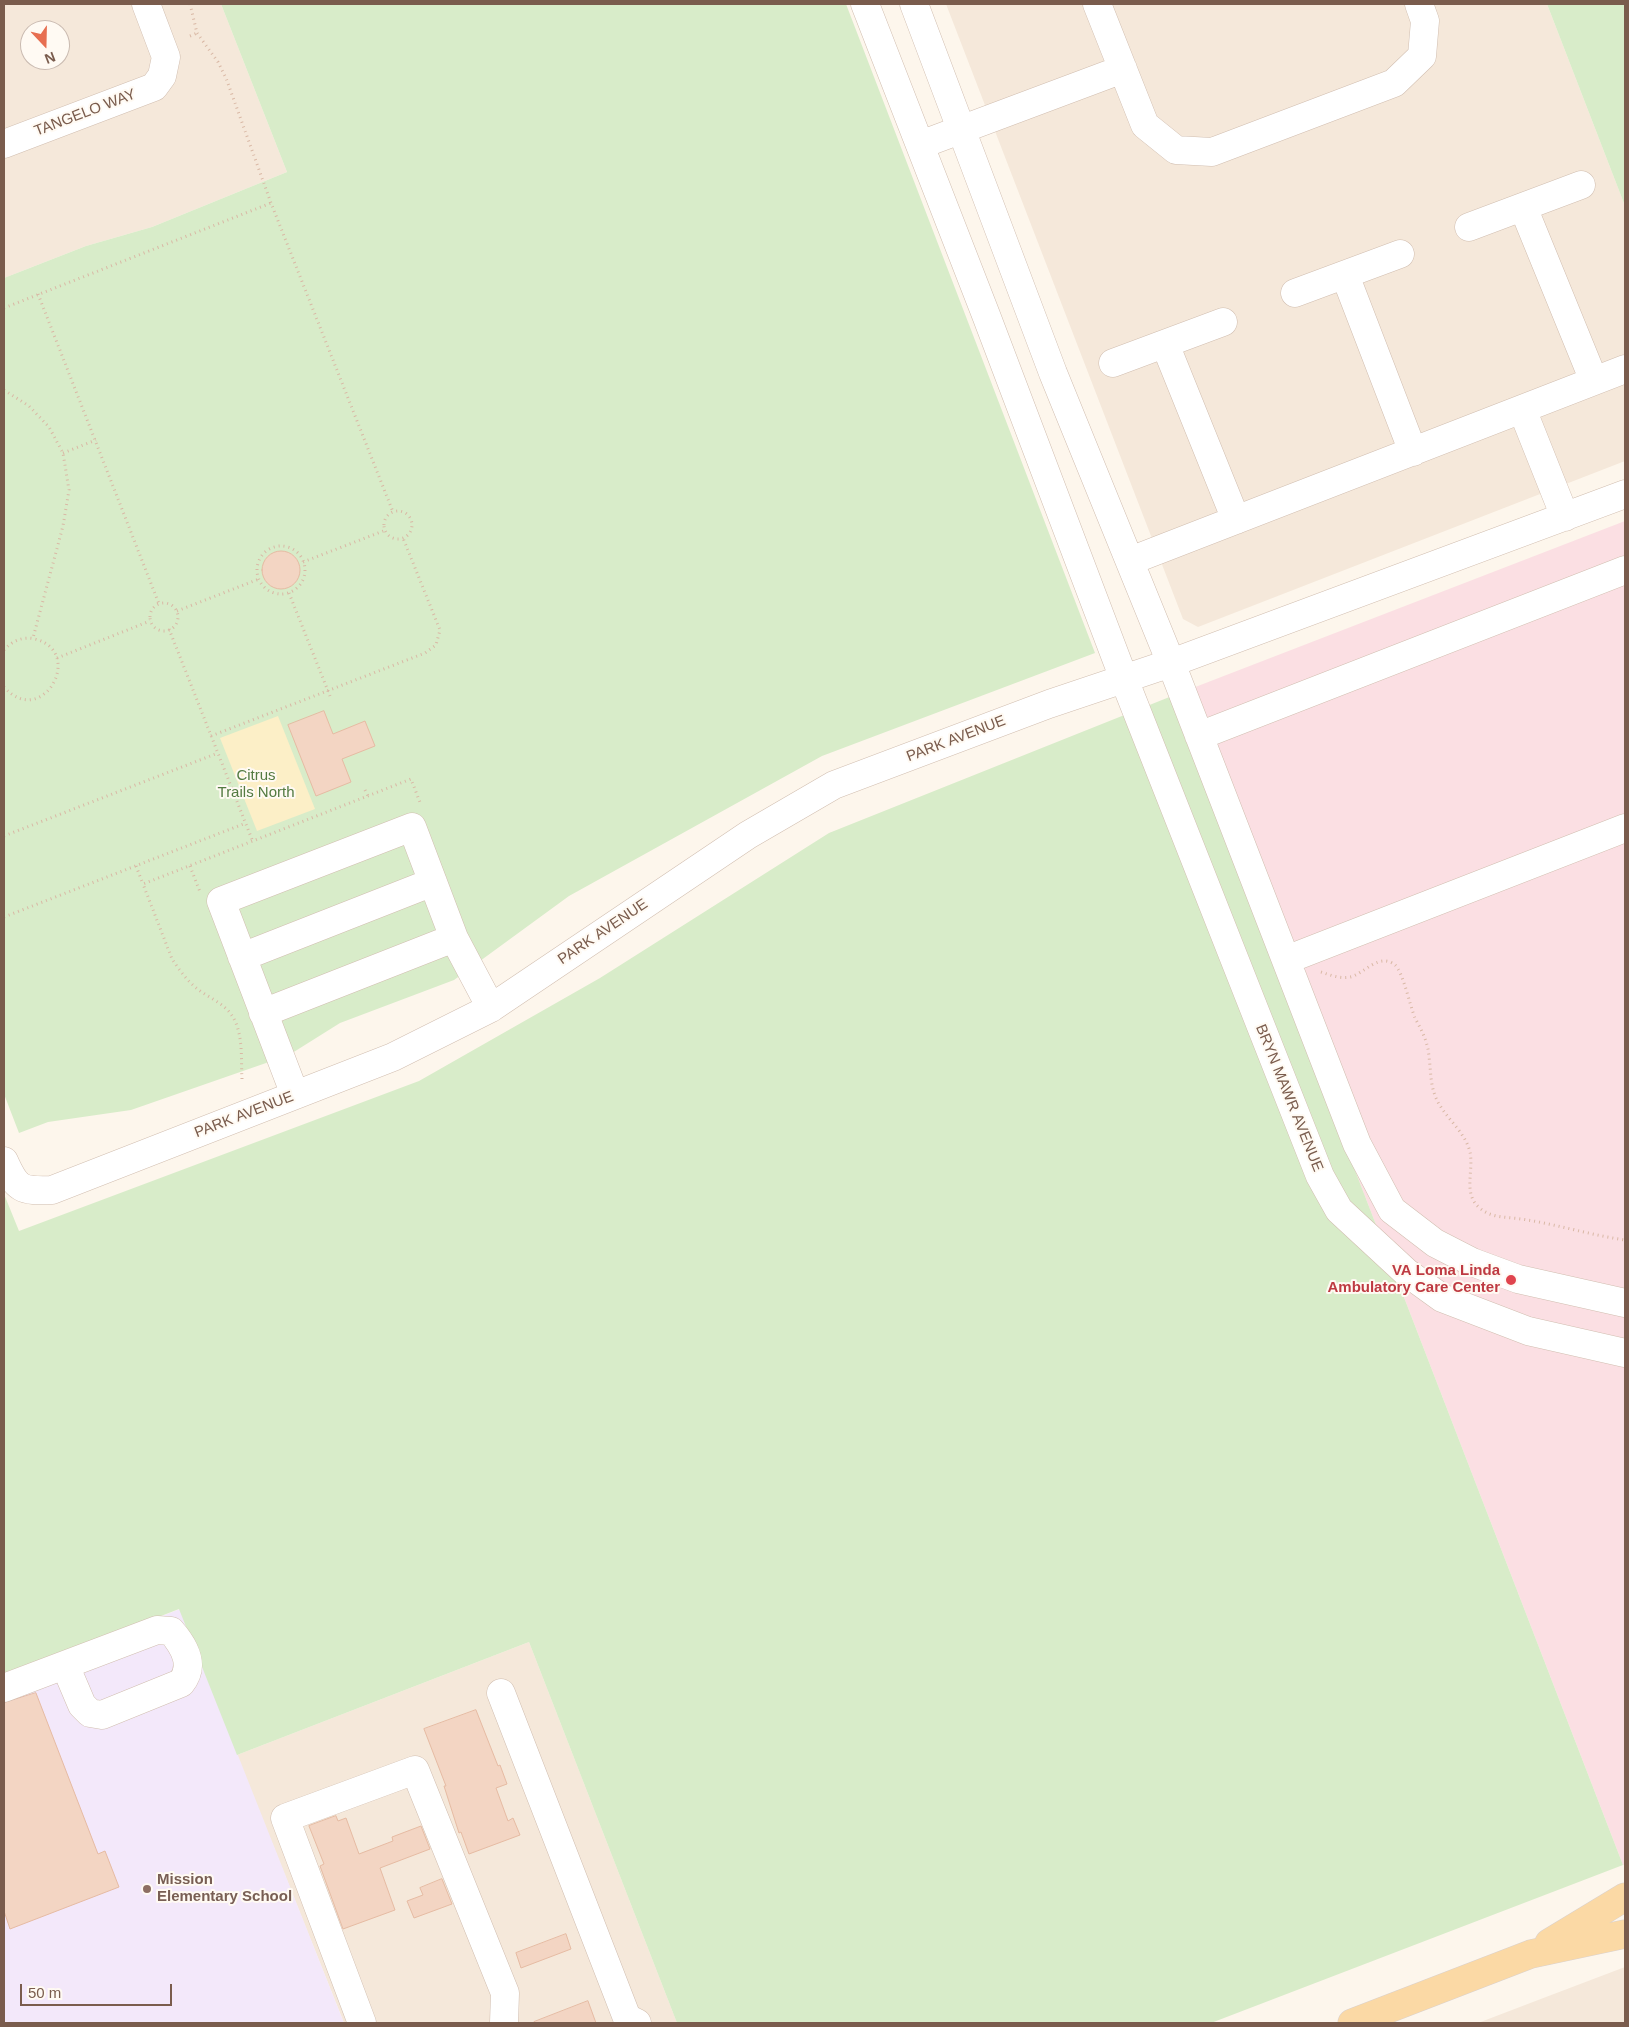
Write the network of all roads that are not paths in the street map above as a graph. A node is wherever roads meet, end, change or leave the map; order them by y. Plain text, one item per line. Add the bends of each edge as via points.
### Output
1 (146, 4) edge
2 (865, 4) edge
3 (914, 4) edge
4 (1097, 4) edge
5 (1419, 4) edge
6 (1123, 69) junction
7 (962, 130) junction
8 (4, 144) edge
9 (920, 146) junction
10 (1581, 185) dead end
11 (1523, 207) junction
12 (1469, 227) dead end
13 (1400, 254) dead end
14 (1345, 275) junction
15 (1295, 293) dead end
16 (1223, 322) dead end
17 (1165, 344) junction
18 (1113, 363) dead end
19 (1625, 369) edge
20 (1594, 381) junction
21 (1522, 409) junction
22 (1413, 452) junction
23 (1625, 494) edge
24 (1564, 517) junction
25 (1236, 520) junction
26 (1130, 561) junction
27 (1625, 570) edge
28 (1171, 663) junction
29 (1124, 679) junction
30 (1199, 736) junction
31 (1625, 828) edge
32 (433, 882) junction
33 (454, 938) junction
34 (242, 957) junction
35 (1286, 960) junction
36 (491, 1008) junction
37 (263, 1013) junction
38 (295, 1095) junction
39 (4, 1161) edge
40 (1625, 1304) edge
41 (1625, 1353) edge
42 (66, 1665) dead end
43 (4, 1688) edge
44 (501, 1693) dead end
45 (1625, 1897) edge
46 (1625, 1934) edge
47 (1531, 1954) junction
48 (362, 2023) edge
49 (504, 2023) edge
50 (637, 2023) edge
51 (1352, 2023) edge

1 - 8 street, TANGELO WAY via 166,57 162,76 154,87
2 - 9 street, BRYN MAWR AVENUE
3 - 7 street
4 - 6 street
5 - 6 street via 1425,21 1422,56 1394,83 1212,152 1176,150 1145,125
6 - 7 street
7 - 9 street
7 - 26 street via 1053,373
9 - 29 street, BRYN MAWR AVENUE
10 - 11 street
11 - 12 street
11 - 20 street
13 - 14 street
14 - 15 street
14 - 22 street
16 - 17 street
17 - 18 street
17 - 25 street
19 - 20 street
20 - 21 street
21 - 22 street
21 - 24 street
22 - 25 street
23 - 24 street, PARK AVENUE
24 - 28 street, PARK AVENUE
25 - 26 street
26 - 28 street
27 - 30 street
28 - 29 street, PARK AVENUE
28 - 30 street
29 - 36 street, PARK AVENUE via 834,785 748,835
29 - 41 street, BRYN MAWR AVENUE via 1320,1176 1339,1210 1406,1272 1442,1298 1528,1331
30 - 35 street
31 - 35 street
32 - 33 street
32 - 34 street
32 - 34 street via 412,827 220,901
33 - 36 street
33 - 37 street
34 - 37 street
35 - 40 street via 1357,1144 1392,1210 1435,1243 1472,1262 1518,1279
36 - 38 street, PARK AVENUE via 393,1057
37 - 38 street
38 - 39 street, PARK AVENUE via 52,1190 30,1191 13,1182
42 - 43 street
44 - 50 street via 627,2018
45 - 47 main road
46 - 47 main road
47 - 51 main road
48 - 49 street via 285,1818 415,1770 504,1994

